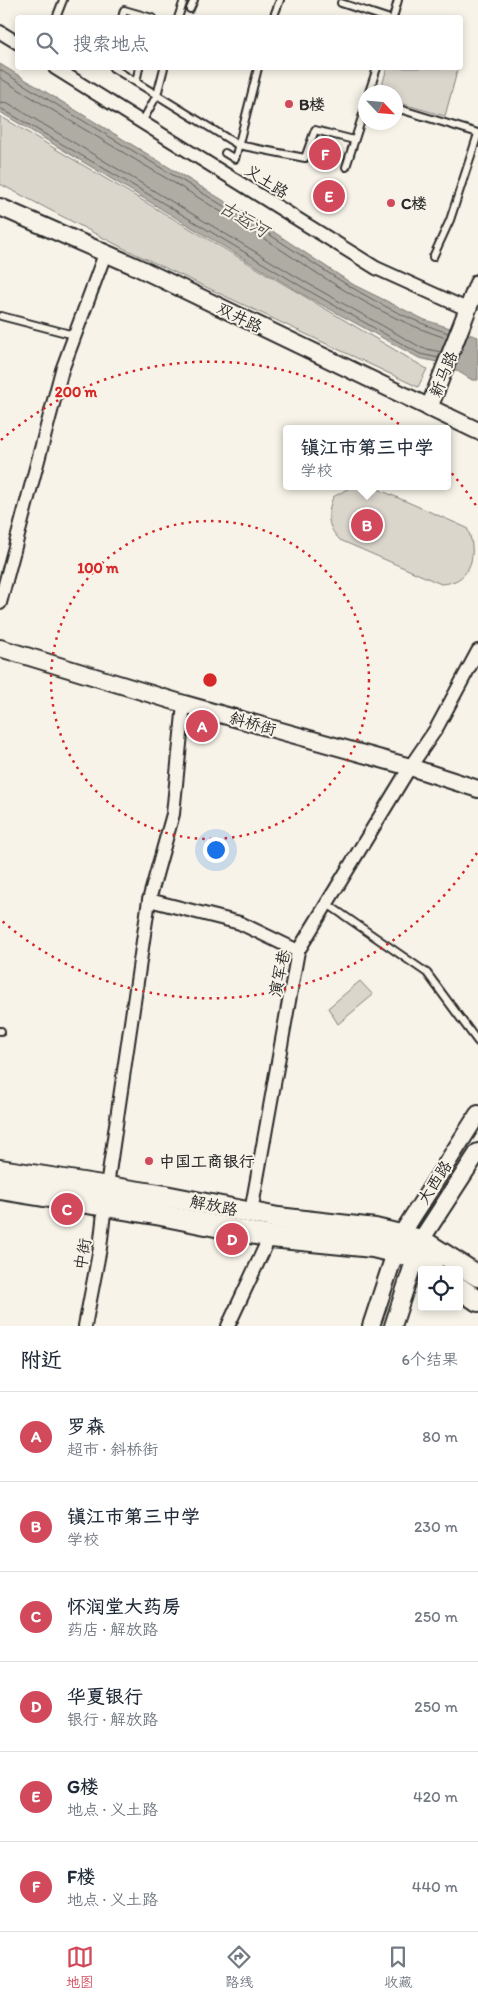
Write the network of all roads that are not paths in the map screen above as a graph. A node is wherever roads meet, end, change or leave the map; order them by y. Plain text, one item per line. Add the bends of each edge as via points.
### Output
1 (63, 0) edge
2 (184, 0) edge
3 (194, 0) edge
4 (280, 0) edge
5 (398, 0) edge
6 (341, 3) dead end
7 (190, 9) dead end
8 (57, 15) edge
9 (123, 15) edge
10 (142, 15) edge
11 (179, 15) edge
12 (274, 15) edge
13 (378, 15) edge
14 (394, 15) edge
15 (0, 32) edge
16 (15, 41) edge
17 (58, 70) edge
18 (116, 70) edge
19 (139, 70) edge
20 (163, 70) edge
21 (257, 70) edge
22 (376, 70) edge
23 (136, 82) junction
24 (371, 85) edge
25 (157, 95) junction
26 (403, 110) edge
27 (142, 122) junction
28 (358, 128) edge
29 (478, 134) edge
30 (354, 140) junction
31 (238, 145) junction
32 (225, 153) dead end
33 (346, 167) dead end
34 (0, 207) edge
35 (105, 254) junction
36 (433, 257) dead end
37 (478, 283) edge
38 (469, 310) junction
39 (1, 316) edge
40 (74, 335) junction
41 (429, 408) junction
42 (478, 431) edge
43 (0, 603) edge
44 (0, 648) edge
45 (478, 651) edge
46 (184, 704) junction
47 (410, 767) junction
48 (478, 789) edge
49 (150, 900) junction
50 (326, 903) junction
51 (298, 951) junction
52 (478, 1042) edge
53 (478, 1114) edge
54 (478, 1152) edge
55 (0, 1170) edge
56 (0, 1189) edge
57 (106, 1196) junction
58 (251, 1212) junction
59 (278, 1218) junction
60 (270, 1237) junction
61 (398, 1244) junction
62 (418, 1249) junction
63 (430, 1266) edge
64 (478, 1276) edge
65 (463, 1291) edge
66 (478, 1301) edge
67 (85, 1326) edge
68 (228, 1326) edge
69 (371, 1326) edge
70 (393, 1326) edge

1 - 8 lane
2 - 11 lane
3 - 7 lane
4 - 12 lane
5 - 14 lane
6 - 13 lane
9 - 10 lane via 124,10
15 - 16 street
17 - 27 street, 义土路
18 - 23 lane
19 - 23 lane
20 - 25 lane
21 - 31 lane
22 - 24 lane
23 - 25 lane
25 - 27 lane
25 - 31 lane
26 - 29 lane
27 - 38 street, 义土路 via 376,268
28 - 30 lane
29 - 36 lane via 450,220
30 - 31 lane via 316,130 305,158
30 - 33 lane
31 - 32 lane via 235,159
34 - 35 street, 双井路
35 - 40 street
35 - 41 street, 双井路
37 - 38 street, 新马路
38 - 41 street, 新马路
39 - 40 lane
40 - 43 street
41 - 42 street, 双井路
44 - 46 street, 斜桥街
45 - 47 street, 演军巷 via 436,729
46 - 47 street, 斜桥街
46 - 49 street, 中街 via 173,814
47 - 48 street, 斜桥街
47 - 50 street, 演军巷
49 - 51 street via 240,922
49 - 57 street, 中街
50 - 51 street, 演军巷
50 - 52 lane via 427,972
51 - 58 street, 演军巷
53 - 61 street, 大西路
54 - 62 street, 大西路
55 - 57 main road, 解放路
56 - 57 main road, 解放路
57 - 58 main road, 解放路
57 - 60 main road, 解放路
57 - 67 street, 中街
58 - 59 main road, 解放路
59 - 60 street
59 - 61 main road, 解放路 via 375,1229
60 - 61 main road, 解放路 via 373,1247
60 - 68 street
61 - 62 main road, 解放路
61 - 69 street, 大西路
62 - 63 main road, 解放路
62 - 64 main road, 解放路
62 - 70 street, 大西路
65 - 66 main road

